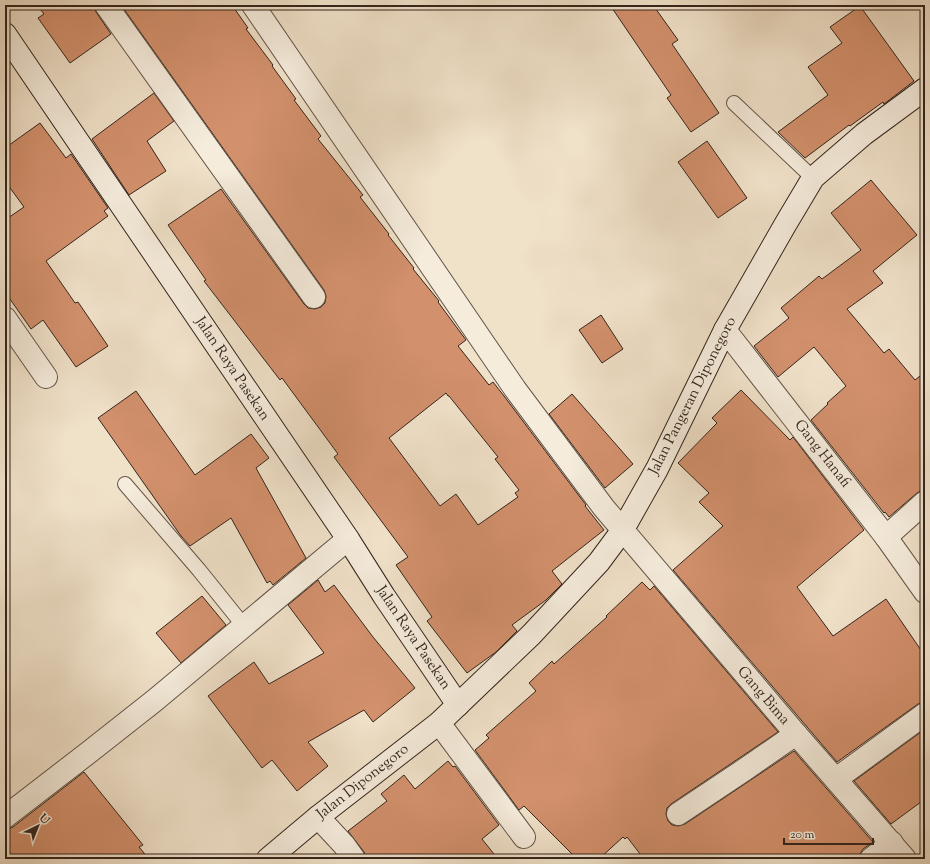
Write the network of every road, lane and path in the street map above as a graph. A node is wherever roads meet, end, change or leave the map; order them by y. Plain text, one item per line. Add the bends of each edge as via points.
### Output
1 (106, 5) edge
2 (253, 5) edge
3 (5, 34) edge
4 (925, 89) edge
5 (734, 103) dead end
6 (813, 178) junction
7 (314, 297) dead end
8 (5, 318) edge
9 (726, 330) junction
10 (46, 377) dead end
11 (125, 484) dead end
12 (925, 502) edge
13 (622, 531) junction
14 (886, 536) junction
15 (348, 539) junction
16 (925, 592) edge
17 (244, 626) junction
18 (458, 705) junction
19 (925, 714) edge
20 (439, 723) junction
21 (796, 734) junction
22 (836, 779) junction
23 (678, 814) dead end
24 (5, 816) edge
25 (318, 817) junction
26 (524, 837) dead end
27 (899, 851) edge
28 (268, 859) edge
29 (354, 859) edge
30 (871, 859) edge

1 - 7 street
2 - 13 street, Gang Bima via 515,389
3 - 15 street, Jalan Raya Pasekan
4 - 6 street, Jalan Pangeran Diponegoro via 864,134
5 - 6 lane
6 - 9 street, Jalan Pangeran Diponegoro
8 - 10 street
9 - 13 street, Jalan Pangeran Diponegoro via 657,469
9 - 14 street, Gang Hanafi
11 - 17 lane
12 - 14 street
13 - 18 street, Jalan Pangeran Diponegoro via 599,562 531,635
13 - 21 street, Gang Bima
14 - 16 street, Gang Hanafi
15 - 17 street
15 - 18 street, Jalan Raya Pasekan
17 - 24 street via 148,706
18 - 20 street, Jalan Diponegoro
19 - 22 street
20 - 25 street, Jalan Diponegoro
20 - 26 street
21 - 22 street, Gang Bima
21 - 23 street
22 - 27 street, Gang Bima
25 - 28 street, Jalan Diponegoro
25 - 29 street
27 - 30 street

